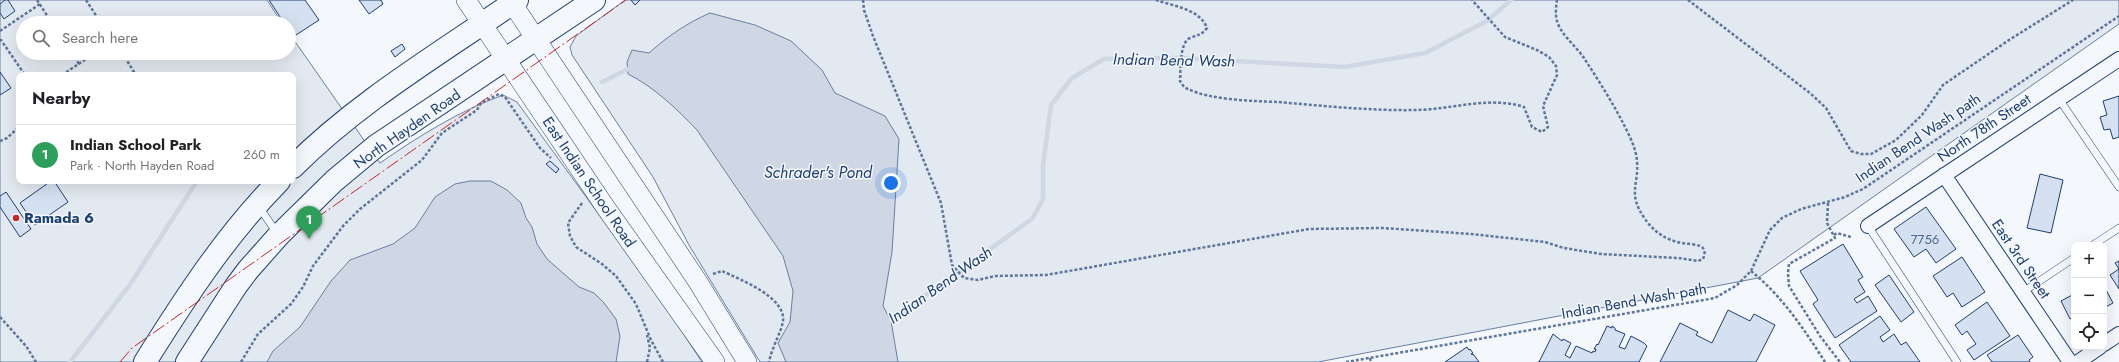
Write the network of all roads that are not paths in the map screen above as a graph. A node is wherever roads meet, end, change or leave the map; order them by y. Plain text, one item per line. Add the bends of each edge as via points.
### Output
1 (466, 0) edge
2 (594, 0) edge
3 (513, 1) edge
4 (483, 24) junction
5 (536, 39) junction
6 (2119, 59) edge
7 (506, 60) junction
8 (2059, 99) junction
9 (296, 164) edge
10 (1944, 176) junction
11 (276, 184) edge
12 (2119, 187) edge
13 (257, 204) junction
14 (1868, 226) joint
15 (2119, 228) edge
16 (279, 235) junction
17 (2098, 242) edge
18 (2071, 260) edge
19 (2023, 292) junction
20 (2119, 334) edge
21 (2107, 342) edge
22 (2096, 350) edge
23 (145, 362) edge
24 (187, 362) edge
25 (715, 362) edge
26 (747, 362) edge
27 (1957, 362) edge
28 (2070, 362) edge
29 (2078, 362) edge

1 - 4 main road, East Indian School Road
2 - 5 main road, North Hayden Road
3 - 4 main road
3 - 5 main road
4 - 7 main road, East Indian School Road
4 - 9 main road via 362,106
5 - 7 main road, North Hayden Road
5 - 26 main road via 698,282
6 - 8 street, North 78th Street
7 - 16 main road, North Hayden Road via 376,146 334,181
7 - 25 main road, East Indian School Road
8 - 10 street, North 78th Street
8 - 12 lane
10 - 14 street, North 78th Street
10 - 19 street, East 3rd Street
11 - 13 main road
13 - 16 lane
13 - 23 main road via 201,275
14 - 27 lane
15 - 17 lane
16 - 24 main road, North Hayden Road via 236,286
18 - 19 lane
19 - 28 street, East 3rd Street
20 - 21 street
22 - 29 street

